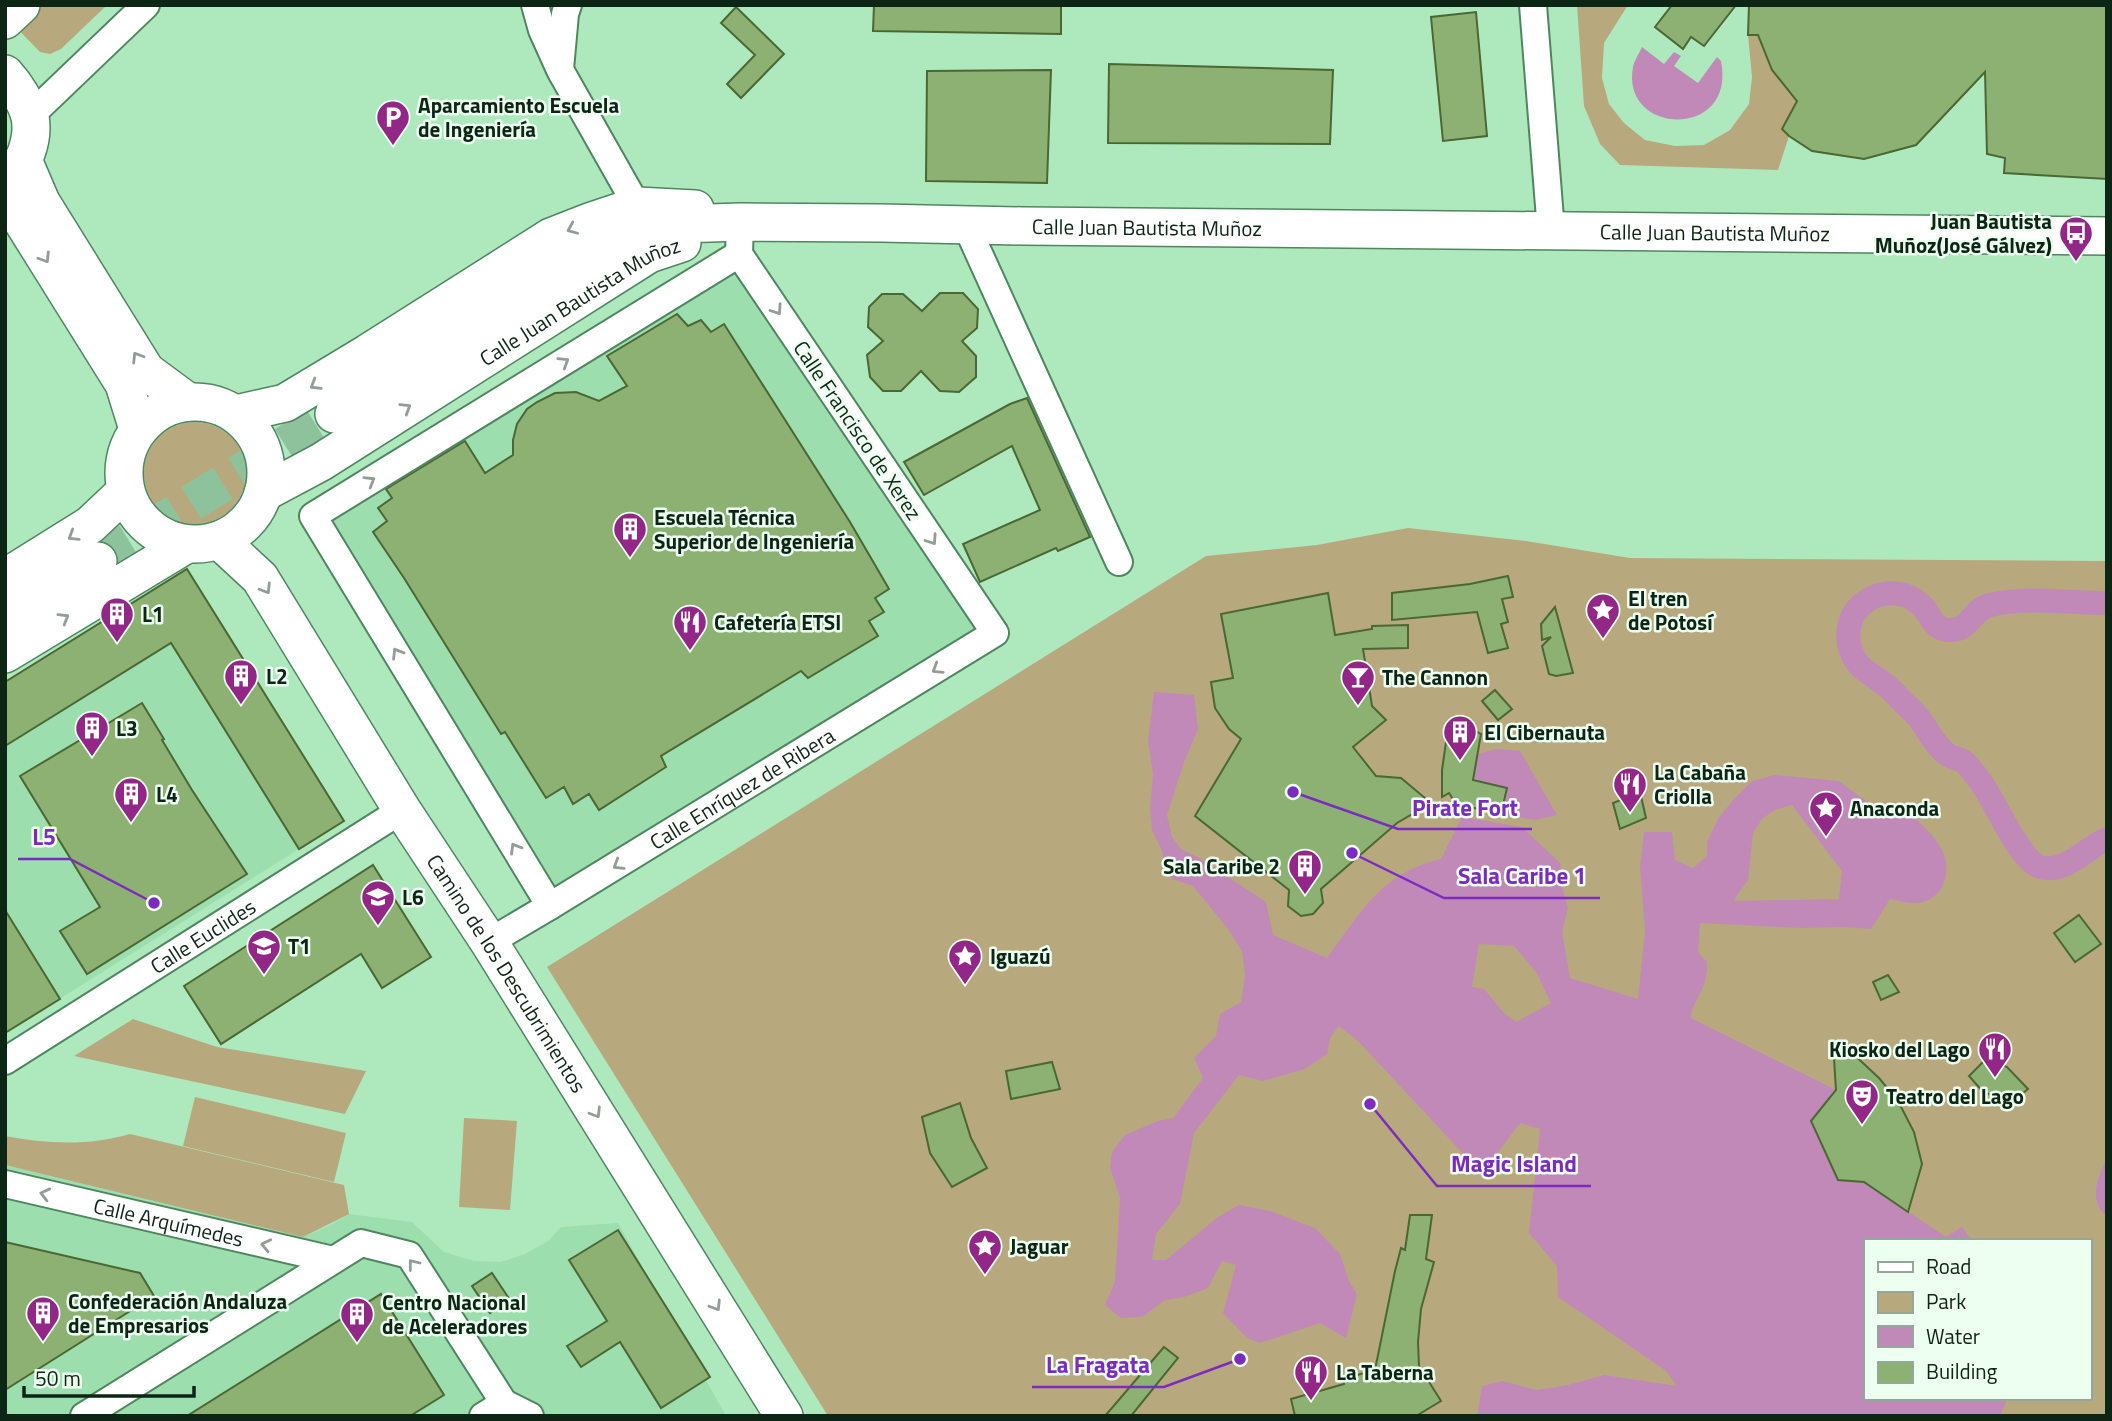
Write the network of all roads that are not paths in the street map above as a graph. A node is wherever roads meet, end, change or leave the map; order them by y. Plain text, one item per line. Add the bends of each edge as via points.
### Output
1 (21, 5) edge
2 (146, 5) edge
3 (536, 5) edge
4 (568, 5) edge
5 (1530, 11) edge
6 (5, 20) edge
7 (560, 70) junction
8 (5, 74) edge
9 (30, 116) junction
10 (14, 170) edge
11 (5, 203) edge
12 (637, 206) junction
13 (966, 225) junction
14 (1551, 231) junction
15 (733, 233) junction
16 (2107, 236) edge
17 (188, 402) junction
18 (236, 414) junction
19 (334, 414) tunnel mouth
20 (138, 429) junction
21 (125, 492) junction
22 (263, 493) junction
23 (203, 542) junction
24 (98, 561) tunnel mouth
25 (1119, 562) dead end
26 (5, 578) edge
27 (5, 618) edge
28 (995, 633) joint
29 (5, 654) edge
30 (402, 810) junction
31 (550, 906) junction
32 (489, 942) junction
33 (5, 1061) edge
34 (5, 1184) edge
35 (333, 1260) junction
36 (493, 1409) edge
37 (84, 1416) edge
38 (530, 1416) edge
39 (784, 1416) edge

1 - 6 street
2 - 9 street
3 - 7 street via 541,30
4 - 7 street
5 - 14 street
7 - 12 street
8 - 9 street
9 - 10 street via 31,133
17 -> 10 street via 146,371 41,202
11 -> 20 street via 16,211 124,384
12 - 15 street via 697,210
12 -> 18 street via 551,237 285,403
13 - 14 street, Calle Juan Bautista Muñoz
13 - 15 street, Calle Juan Bautista Muñoz
13 - 25 street
14 - 16 street, Calle Juan Bautista Muñoz
15 - 19 street via 680,224 617,242 582,258
22 -> 15 street, Calle Juan Bautista Muñoz via 321,462 649,254
15 -> 28 street, Calle Francisco de Xerez
31 -> 15 street via 313,516
17 - 18 street via 221,406
17 - 20 street via 160,410
18 - 22 street via 262,449
20 - 21 street via 127,448
21 - 23 street via 138,517 160,536
21 -> 26 street via 90,525
22 - 23 street via 239,529
29 -> 23 street
23 -> 30 street, Camino de los Descubrimientos via 260,578
24 - 27 street
28 -> 31 street, Calle Enríquez de Ribera
30 - 32 street, Camino de los Descubrimientos
30 - 33 street, Calle Euclides
31 - 32 street, Calle Enríquez de Ribera
32 -> 39 street, Camino de los Descubrimientos
35 -> 34 street, Calle Arquímedes
36 -> 35 street via 409,1255 361,1243
35 - 37 street
36 - 38 street

